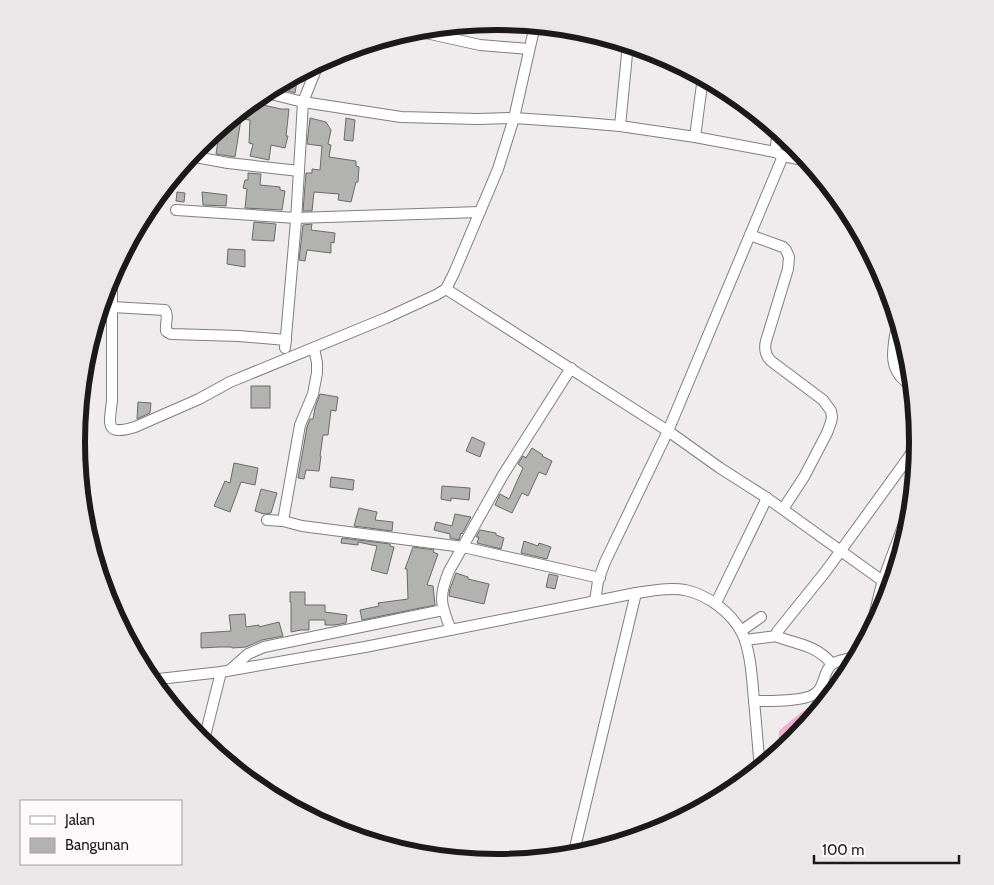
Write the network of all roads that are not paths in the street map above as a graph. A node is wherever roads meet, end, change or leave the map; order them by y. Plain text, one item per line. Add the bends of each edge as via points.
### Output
1 (533, 32) edge
2 (436, 35) edge
3 (529, 49) junction
4 (627, 51) edge
5 (314, 73) edge
6 (702, 84) edge
7 (275, 95) edge
8 (303, 102) junction
9 (514, 118) junction
10 (620, 126) junction
11 (695, 137) junction
12 (778, 141) edge
13 (779, 154) junction
14 (199, 158) edge
15 (795, 158) edge
16 (299, 171) junction
17 (176, 210) dead end
18 (480, 212) junction
19 (296, 218) junction
20 (750, 235) junction
21 (446, 288) junction
22 (112, 295) edge
23 (107, 307) edge
24 (112, 307) junction
25 (895, 337) edge
26 (314, 348) junction
27 (571, 368) junction
28 (905, 382) edge
29 (668, 431) junction
30 (909, 456) edge
31 (767, 498) junction
32 (783, 509) junction
33 (267, 520) dead end
34 (284, 521) junction
35 (463, 547) junction
36 (841, 551) junction
37 (598, 583) junction
38 (885, 583) edge
39 (636, 593) junction
40 (595, 601) junction
41 (716, 603) junction
42 (445, 615) junction
43 (761, 617) dead end
44 (451, 630) junction
45 (743, 636) junction
46 (777, 636) junction
47 (849, 658) edge
48 (832, 664) junction
49 (226, 671) junction
50 (159, 679) edge
51 (754, 701) junction
52 (206, 735) edge
53 (759, 761) edge
54 (575, 847) edge

1 - 3 street
2 - 3 street via 480,45
3 - 9 street
4 - 10 street
5 - 8 street
6 - 11 street
7 - 8 street
8 - 9 street via 401,117
8 - 16 street
9 - 10 street
9 - 18 street
10 - 11 street
11 - 13 street
12 - 13 street
13 - 15 street
13 - 20 street
14 - 16 street
16 - 19 street
17 - 19 street
18 - 19 street
18 - 21 street
19 - 24 street via 285,344 239,336 171,334 166,331 165,310
20 - 29 street
20 - 32 street via 783,247 789,257 786,278 764,349 766,355 823,400 831,411 827,433
21 - 26 street
21 - 27 street
22 - 24 street
23 - 24 street
24 - 26 street via 109,422 117,430 135,427 230,382
25 - 28 street via 895,368
26 - 34 street via 317,373 300,425
27 - 29 street
27 - 35 street via 512,460
29 - 31 street
29 - 37 street
30 - 36 street
31 - 32 street
31 - 41 street
32 - 36 street
33 - 34 street
34 - 35 street
35 - 37 street
35 - 42 street via 445,579 441,595
36 - 38 street
36 - 46 street via 778,629
37 - 40 street
39 - 40 street
39 - 41 street via 686,590
39 - 54 street
40 - 44 street
41 - 45 street
42 - 44 street
42 - 49 street via 264,647 245,656
43 - 45 street
44 - 49 street
45 - 46 street
45 - 51 street
46 - 48 street via 810,647 826,656
47 - 48 street
48 - 51 street via 826,671 820,690 811,696
49 - 50 street
49 - 52 street
51 - 53 street

